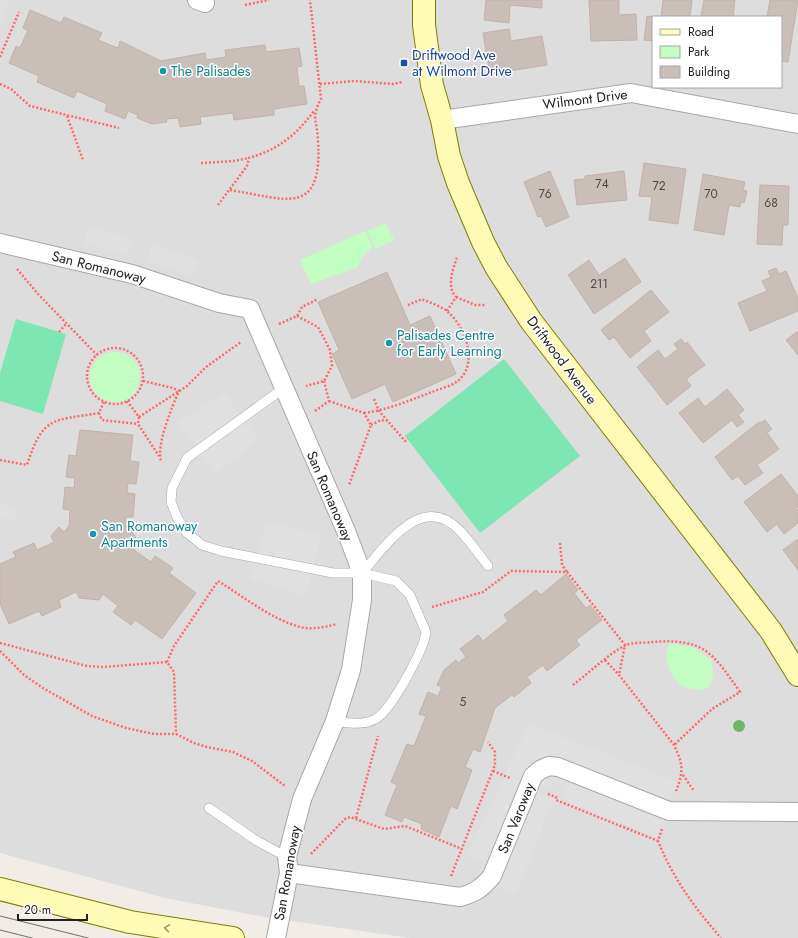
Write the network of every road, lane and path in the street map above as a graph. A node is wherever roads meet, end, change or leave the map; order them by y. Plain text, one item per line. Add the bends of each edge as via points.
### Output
1 (270, 0) edge
2 (310, 0) edge
3 (424, 0) edge
4 (245, 5) dead end
5 (19, 12) dead end
6 (0, 57) edge
7 (402, 82) dead end
8 (0, 84) edge
9 (320, 84) junction
10 (314, 111) junction
11 (66, 116) junction
12 (442, 120) junction
13 (798, 124) edge
14 (119, 128) dead end
15 (249, 158) junction
16 (83, 160) dead end
17 (200, 163) dead end
18 (230, 190) junction
19 (218, 204) dead end
20 (0, 243) edge
21 (457, 257) dead end
22 (15, 267) dead end
23 (456, 297) junction
24 (318, 299) dead end
25 (408, 305) dead end
26 (485, 305) dead end
27 (447, 311) junction
28 (296, 316) junction
29 (66, 324) junction
30 (274, 326) dead end
31 (59, 332) dead end
32 (246, 340) dead end
33 (97, 355) junction
34 (143, 381) junction
35 (324, 381) junction
36 (292, 388) junction
37 (179, 391) junction
38 (374, 399) dead end
39 (329, 401) junction
40 (104, 402) junction
41 (127, 402) junction
42 (379, 411) junction
43 (99, 413) junction
44 (364, 413) junction
45 (139, 417) junction
46 (388, 421) junction
47 (299, 423) junction
48 (138, 424) junction
49 (371, 425) junction
50 (408, 439) dead end
51 (159, 456) junction
52 (0, 460) edge
53 (161, 461) dead end
54 (348, 489) dead end
55 (560, 543) dead end
56 (488, 566) dead end
57 (567, 572) junction
58 (362, 573) junction
59 (432, 607) dead end
60 (341, 623) dead end
61 (0, 643) edge
62 (626, 645) junction
63 (0, 651) edge
64 (166, 662) junction
65 (619, 675) dead end
66 (798, 676) edge
67 (573, 685) dead end
68 (334, 721) junction
69 (176, 734) junction
70 (378, 736) dead end
71 (488, 742) dead end
72 (674, 745) dead end
73 (493, 771) junction
74 (516, 781) dead end
75 (290, 789) dead end
76 (545, 793) dead end
77 (209, 808) dead end
78 (798, 812) edge
79 (356, 818) junction
80 (658, 841) dead end
81 (462, 849) junction
82 (294, 868) junction
83 (0, 889) edge
84 (443, 895) junction
85 (233, 938) edge
86 (276, 938) edge

1 - 4 path
2 - 9 path
3 - 12 street, Driftwood Avenue via 424,25 432,86
5 - 6 path
7 - 9 path via 393,84 354,81
8 - 11 path via 11,89 30,106
9 - 10 path via 321,99
10 - 15 path via 301,129 288,140 276,148
10 - 18 path via 318,168 316,179 307,193 293,199
11 - 14 path
11 - 16 path
12 - 13 street, Wilmont Drive via 631,93
12 - 66 street, Driftwood Avenue via 449,156 465,202 500,273 531,321 771,631
15 - 17 path
15 - 18 path via 247,166
18 - 19 path
20 - 36 street, San Romanoway via 132,274 250,310
21 - 23 path via 450,278
22 - 29 path
23 - 26 path via 475,305
23 - 27 path
24 - 28 path via 302,307
25 - 27 path via 422,298
27 - 42 path via 458,322 468,347 466,369 463,374 455,383
28 - 30 path
28 - 35 path via 318,327 330,350 332,366
29 - 31 path
29 - 33 path
32 - 37 path via 219,356
33 - 34 path via 116,348 129,352 142,367
33 - 40 path via 87,371 87,380 90,390
34 - 37 path
34 - 41 path via 138,393
35 - 36 path
35 - 39 path
36 - 47 street, San Romanoway
36 - 58 lane via 187,458 172,488 171,502 186,532 202,545 333,573
37 - 45 path
37 - 51 path via 168,418
38 - 42 path
39 - 44 path
39 - 47 path
40 - 41 path
40 - 43 path
41 - 45 path
42 - 44 path
42 - 46 path
43 - 48 path via 102,420
43 - 52 path via 63,418 45,427 36,439 27,465
44 - 49 path
45 - 48 path
46 - 49 path via 381,420
46 - 50 path via 405,441
47 - 58 street, San Romanoway
48 - 51 path
49 - 54 path
51 - 53 path
55 - 57 path via 562,565
56 - 58 lane via 459,529 445,519 431,516 417,519 403,527
57 - 59 path via 511,571 483,592
57 - 62 path
58 - 68 street, San Romanoway via 362,600 351,670
58 - 68 lane via 396,581 410,595 426,636 407,676 383,713 372,721
60 - 64 path via 319,628 301,627 261,608 218,581
61 - 64 path via 87,666
62 - 65 path
62 - 67 path
62 - 72 path via 666,641 687,642 698,646 719,662 740,692 712,709
63 - 69 path via 43,688 92,716 110,724 154,734
64 - 69 path via 174,672
68 - 82 street, San Romanoway via 302,800
69 - 75 path via 194,743 243,756
70 - 79 path
71 - 73 path via 495,752
73 - 74 path
73 - 81 path
76 - 80 path via 556,797 556,800
77 - 82 lane
78 - 84 street, San Varoway via 669,811 568,770 549,766 533,776 492,876 482,888 472,894 460,897
79 - 81 path via 384,829 405,826
79 - 82 path via 345,819
81 - 84 path
82 - 84 street, San Varoway
82 - 86 street, San Romanoway
85 -> 83 street via 130,922

